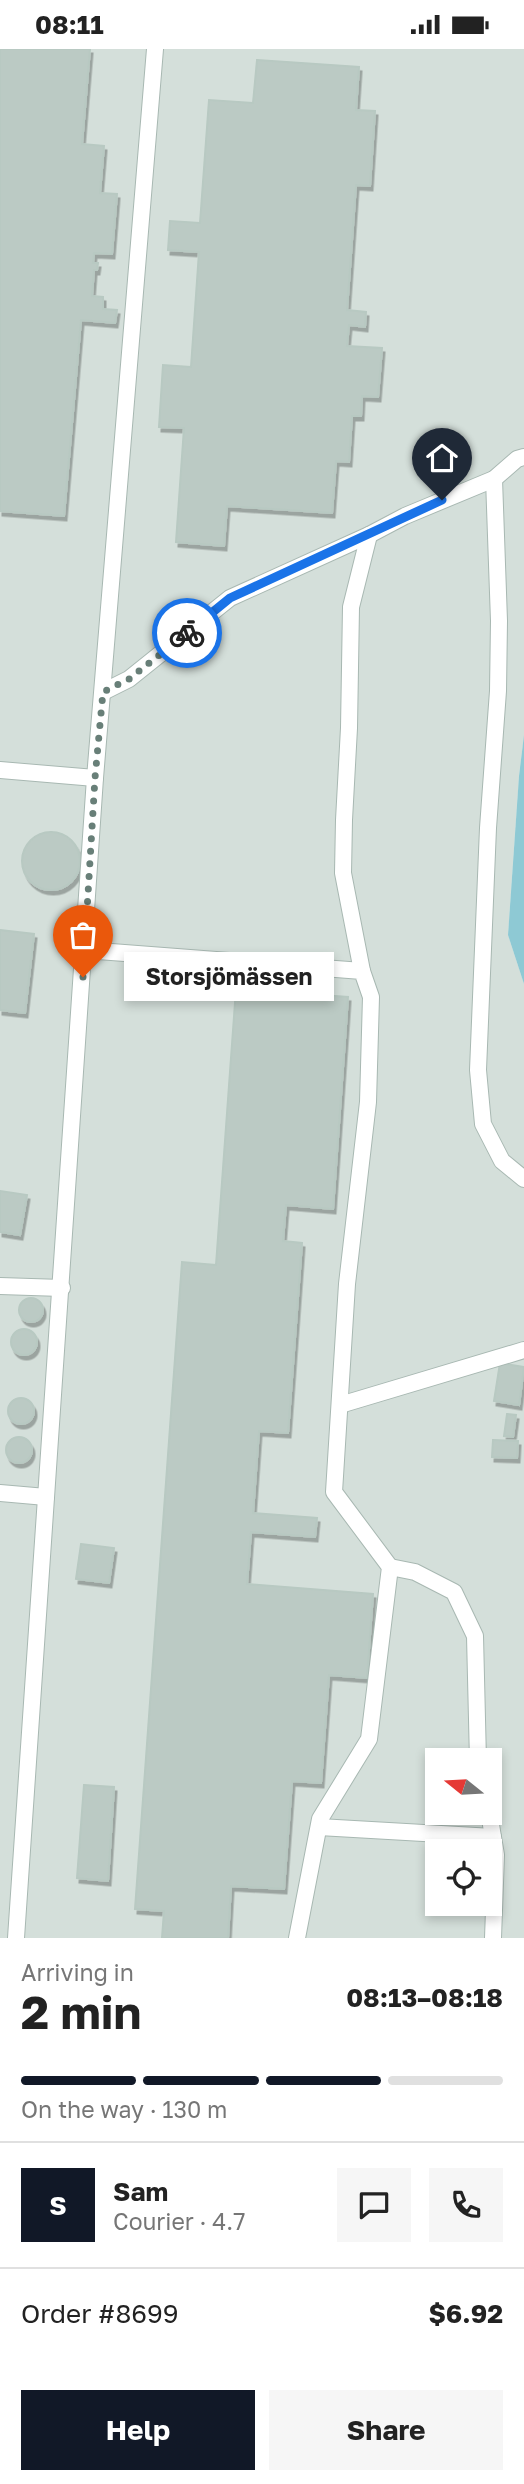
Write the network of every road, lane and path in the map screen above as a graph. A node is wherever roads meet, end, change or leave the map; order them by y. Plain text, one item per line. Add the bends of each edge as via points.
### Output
1 (155, 49) edge
2 (524, 457) edge
3 (494, 479) junction
4 (369, 535) junction
5 (103, 692) junction
6 (0, 770) edge
7 (95, 778) junction
8 (85, 950) junction
9 (362, 971) junction
10 (524, 1179) edge
11 (0, 1286) edge
12 (62, 1288) junction
13 (524, 1350) edge
14 (340, 1405) junction
15 (0, 1493) edge
16 (46, 1497) junction
17 (390, 1567) junction
18 (478, 1748) edge
19 (491, 1825) edge
20 (319, 1827) junction
21 (493, 1837) junction
22 (16, 1938) edge
23 (297, 1938) edge
24 (493, 1938) edge

1 - 5 street
2 - 3 street
3 - 4 street
3 - 10 street via 498,691 478,1070 483,1124 502,1161
4 - 5 street via 230,598 129,679
4 - 9 street via 351,607 343,873
5 - 7 street
6 - 7 street
7 - 8 street
8 - 9 street
8 - 12 street
9 - 14 street via 371,997 368,1102 347,1284
11 - 12 street
12 - 16 street
13 - 14 street
14 - 17 street via 334,1492
15 - 16 street
16 - 22 street
17 - 18 street via 415,1572 454,1592 475,1636
17 - 20 street via 369,1739
19 - 21 street
20 - 21 street
20 - 23 street
21 - 24 street

